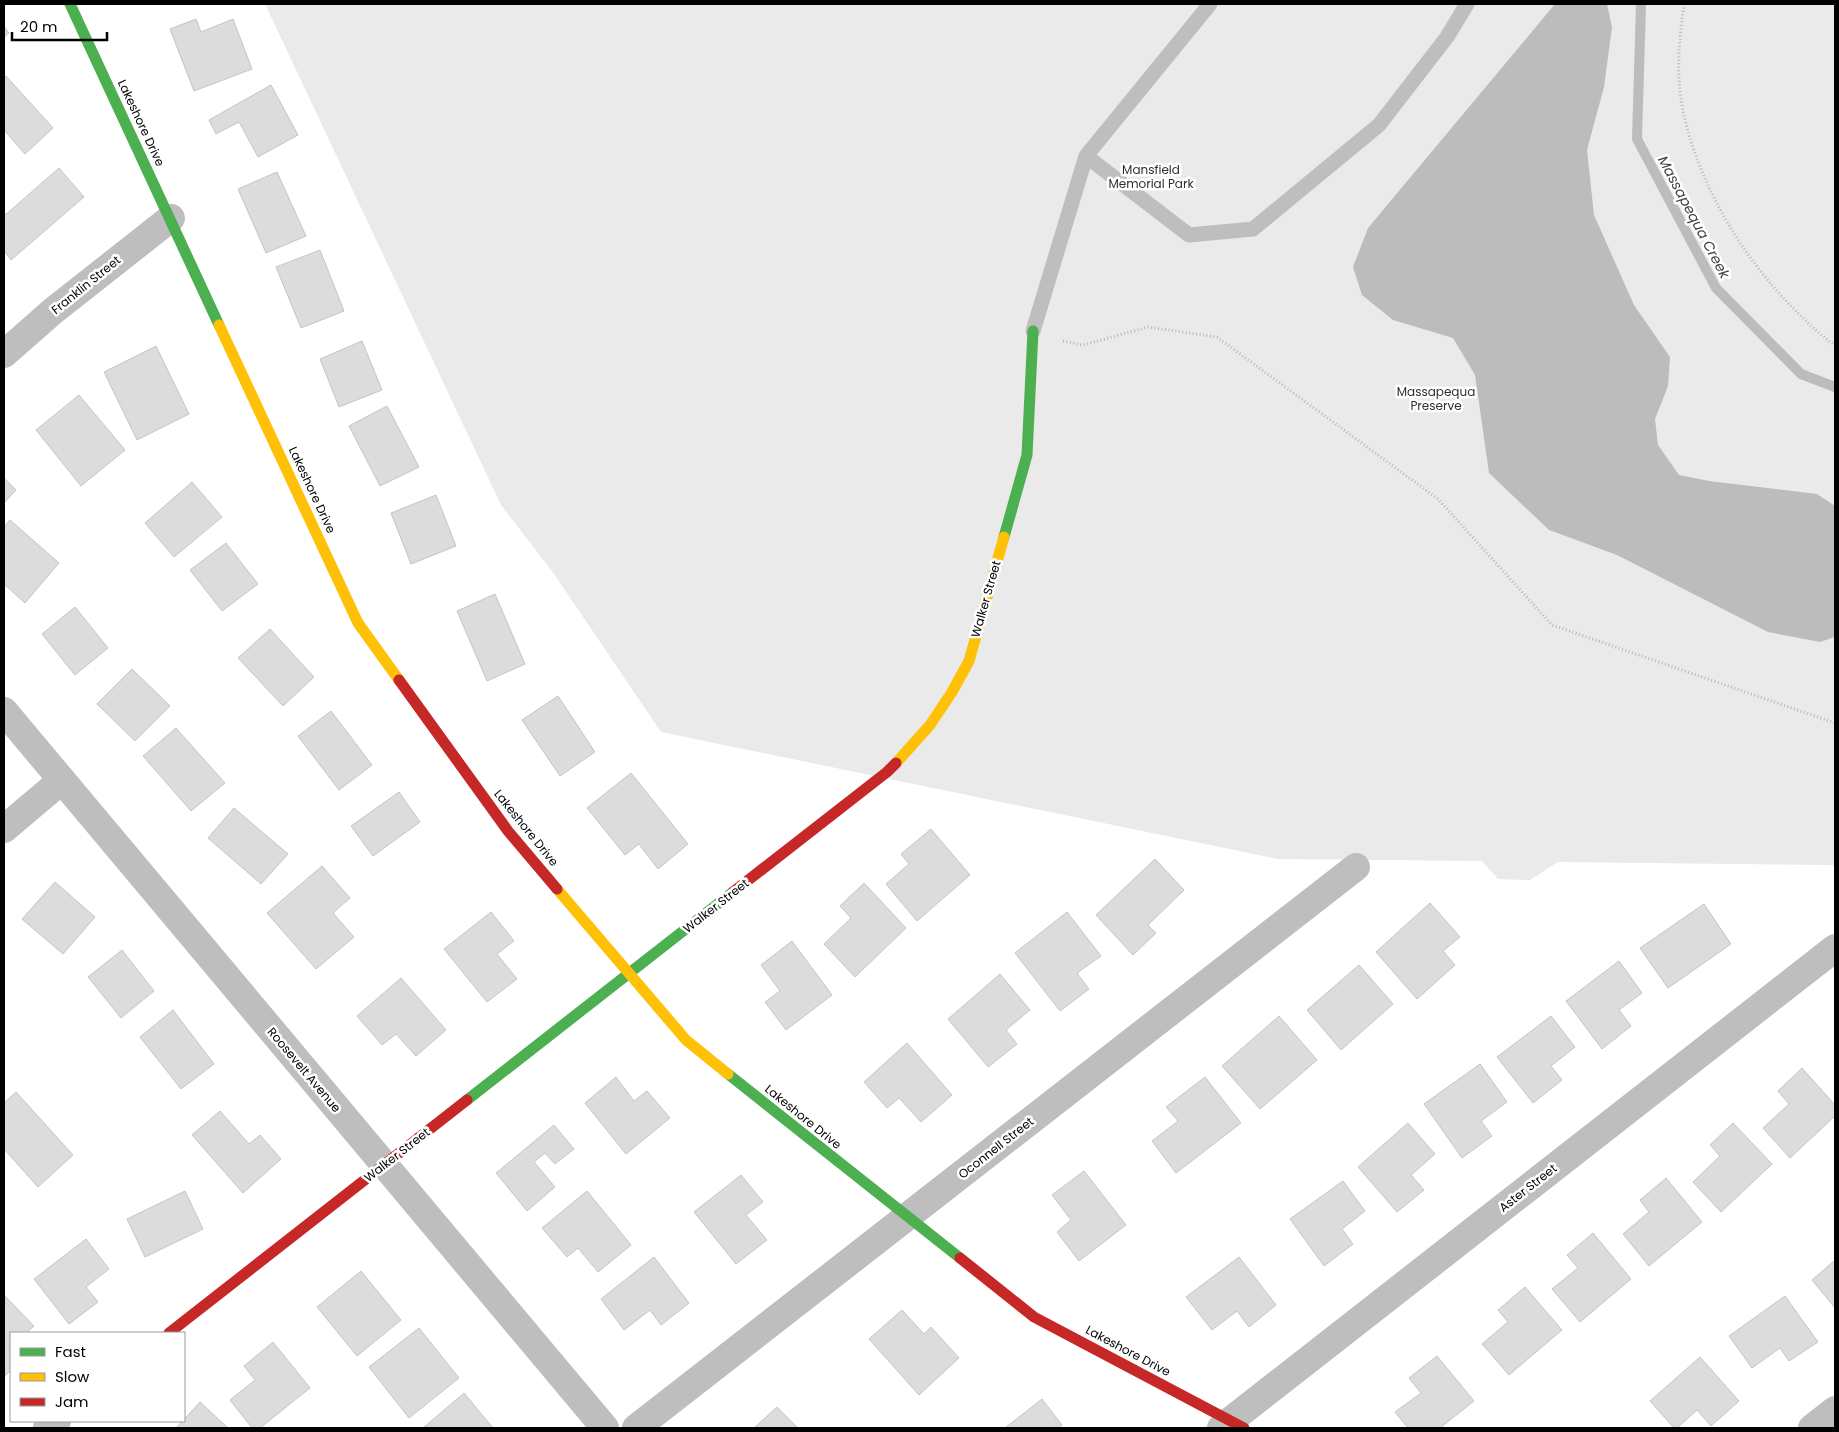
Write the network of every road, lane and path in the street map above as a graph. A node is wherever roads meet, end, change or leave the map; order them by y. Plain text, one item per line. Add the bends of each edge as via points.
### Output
1 (70, 4) edge
2 (1210, 4) edge
3 (1466, 4) edge
4 (1684, 4) edge
5 (1086, 156) junction
6 (171, 218) junction
7 (1033, 331) junction
8 (1835, 345) edge
9 (4, 354) edge
10 (4, 711) edge
11 (1835, 724) edge
12 (62, 780) junction
13 (4, 829) edge
14 (1356, 868) dead end
15 (1835, 948) edge
16 (630, 973) junction
17 (384, 1165) junction
18 (907, 1218) junction
19 (170, 1332) edge
20 (1835, 1410) edge
21 (1232, 1426) edge
22 (605, 1428) edge
23 (636, 1428) edge
24 (1812, 1428) edge

1 - 6 street, Lakeshore Drive
2 - 5 lane
3 - 5 lane via 1447,37 1380,125 1253,229 1189,235
4 - 8 path via 1678,46 1681,98 1688,130 1706,180 1741,246 1777,293 1823,338
5 - 7 lane
6 - 9 street, Franklin Street
6 - 16 street, Lakeshore Drive via 358,623 508,831
7 - 11 path via 1083,345 1148,327 1217,337 1438,499 1552,625
7 - 16 street, Walker Street via 1027,455 969,661 952,692 930,725 887,772
10 - 12 street, Roosevelt Avenue
12 - 13 street
12 - 17 street, Roosevelt Avenue
14 - 18 street, Oconnell Street
15 - 21 street, Aster Street
16 - 17 street, Walker Street
16 - 18 street, Lakeshore Drive via 686,1040
17 - 19 street, Walker Street
17 - 22 street, Roosevelt Avenue
18 - 21 street, Lakeshore Drive via 1034,1317
18 - 23 street, Oconnell Street
20 - 24 street

